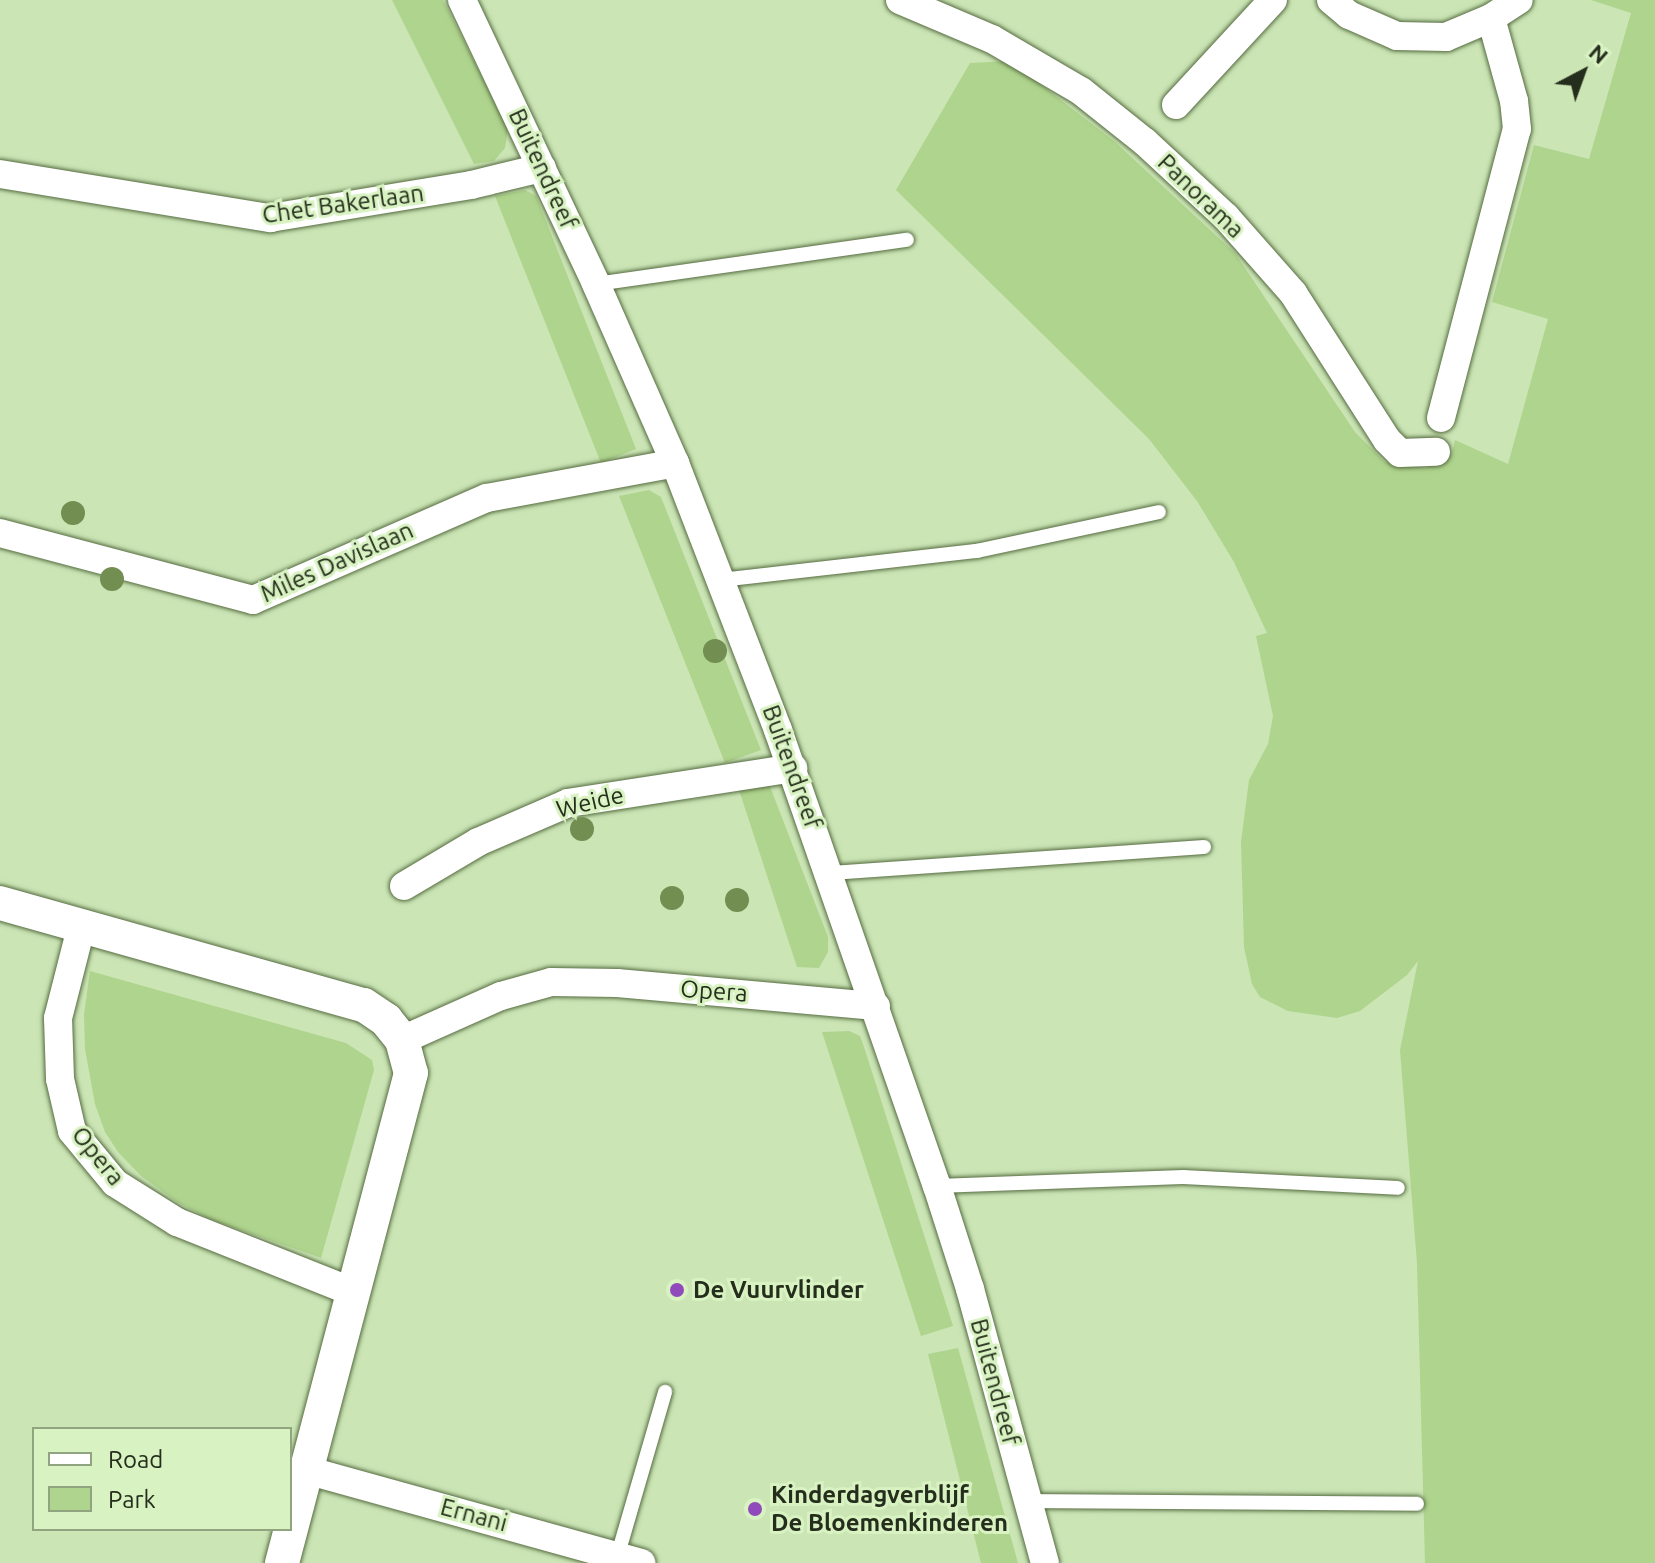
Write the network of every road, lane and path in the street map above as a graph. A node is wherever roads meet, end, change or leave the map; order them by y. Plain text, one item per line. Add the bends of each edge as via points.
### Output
1 (462, 0) edge
2 (900, 0) edge
3 (1273, 0) edge
4 (1331, 0) edge
5 (1519, 0) edge
6 (1491, 18) junction
7 (1176, 105) dead end
8 (542, 168) junction
9 (0, 174) edge
10 (907, 240) dead end
11 (596, 284) junction
12 (1441, 418) dead end
13 (1436, 452) dead end
14 (675, 463) junction
15 (1159, 512) dead end
16 (0, 533) edge
17 (721, 580) junction
18 (793, 768) junction
19 (1204, 847) dead end
20 (831, 873) junction
21 (404, 886) dead end
22 (0, 903) edge
23 (82, 924) junction
24 (876, 1006) junction
25 (402, 1040) junction
26 (937, 1186) junction
27 (1398, 1188) dead end
28 (353, 1292) junction
29 (665, 1392) dead end
30 (306, 1470) junction
31 (1028, 1501) junction
32 (1417, 1504) dead end
33 (292, 1524) edge
34 (290, 1531) edge
35 (630, 1558) edge
36 (282, 1563) edge
37 (1045, 1563) edge

1 - 8 street, Buitendreef
2 - 13 street, Panorama via 992,39 1068,83 1145,142 1226,217 1293,293 1387,440 1400,453
3 - 7 street
4 - 6 street via 1349,15 1397,36 1446,37
5 - 6 street
6 - 12 street via 1517,129
8 - 9 street, Chet Bakerlaan via 270,218
8 - 11 street, Buitendreef
10 - 11 lane
11 - 14 street, Buitendreef
14 - 16 street, Miles Davislaan via 487,498 253,600
14 - 17 street, Buitendreef
15 - 17 lane via 977,551
17 - 18 street, Buitendreef
18 - 20 street, Buitendreef
18 - 21 street, Weide via 568,803 478,842
19 - 20 lane
20 - 24 street, Buitendreef
22 - 23 street
23 - 25 street via 364,1005
23 - 28 street, Opera via 58,1018 60,1079 72,1131 115,1183 177,1222
24 - 25 street, Opera via 551,982 501,996
24 - 26 street, Buitendreef
25 - 28 street via 411,1073
26 - 27 lane via 1183,1177
26 - 31 street, Buitendreef
28 - 30 street
29 - 35 lane
30 - 33 street
30 - 35 street, Ernani
31 - 32 lane
31 - 37 street, Buitendreef
34 - 36 street

